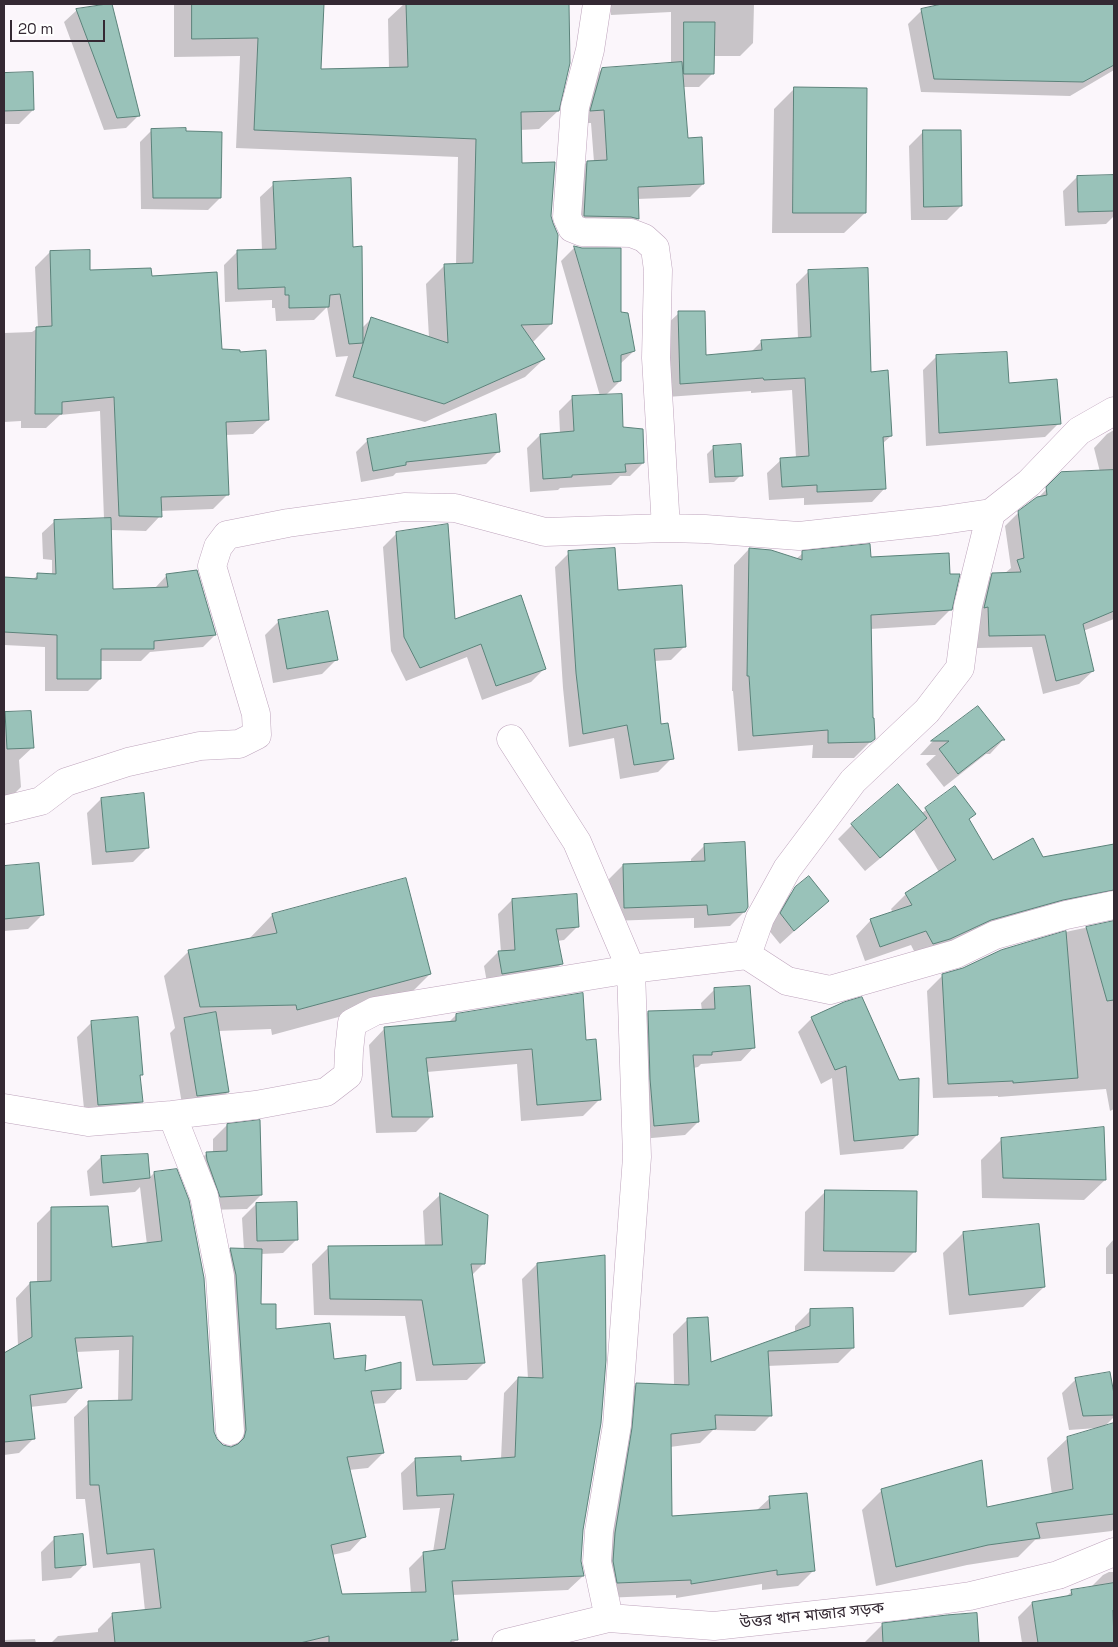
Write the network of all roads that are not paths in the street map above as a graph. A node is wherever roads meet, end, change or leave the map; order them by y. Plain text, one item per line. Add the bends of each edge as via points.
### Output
1 (597, 4) edge
2 (1114, 411) edge
3 (991, 513) junction
4 (666, 528) junction
5 (511, 739) dead end
6 (4, 810) edge
7 (1114, 905) edge
8 (747, 955) junction
9 (631, 970) junction
10 (4, 1108) edge
11 (172, 1115) junction
12 (230, 1431) dead end
13 (1114, 1552) edge
14 (609, 1618) junction
15 (716, 1635) edge
16 (506, 1643) edge

1 - 4 street via 590,50 574,107 567,217 572,228 582,232 631,233 644,238 655,248 658,270 656,358
2 - 3 street via 1079,431 1029,483
3 - 4 street via 937,522 799,536
3 - 8 street via 968,606 960,668 927,711 853,781 787,869 760,918
4 - 6 street via 545,532 454,508 404,508 288,523 227,535 218,547 212,566 256,714 257,735 239,744 200,746 128,762 66,782 41,801
5 - 9 street via 577,842
7 - 8 street via 995,935 956,954 830,990 787,981
8 - 9 street
9 - 11 street via 375,1011 352,1022 348,1075 326,1092 256,1105
9 - 14 street via 637,1157 617,1425 597,1562
10 - 11 street via 88,1122
11 - 12 street via 204,1196 220,1276
13 - 15 street, উত্তর খান মাজার সড়ক via 1058,1576 970,1596
14 - 15 street, উত্তর খান মাজার সড়ক
14 - 16 street, উত্তর খান মাজার সড়ক

